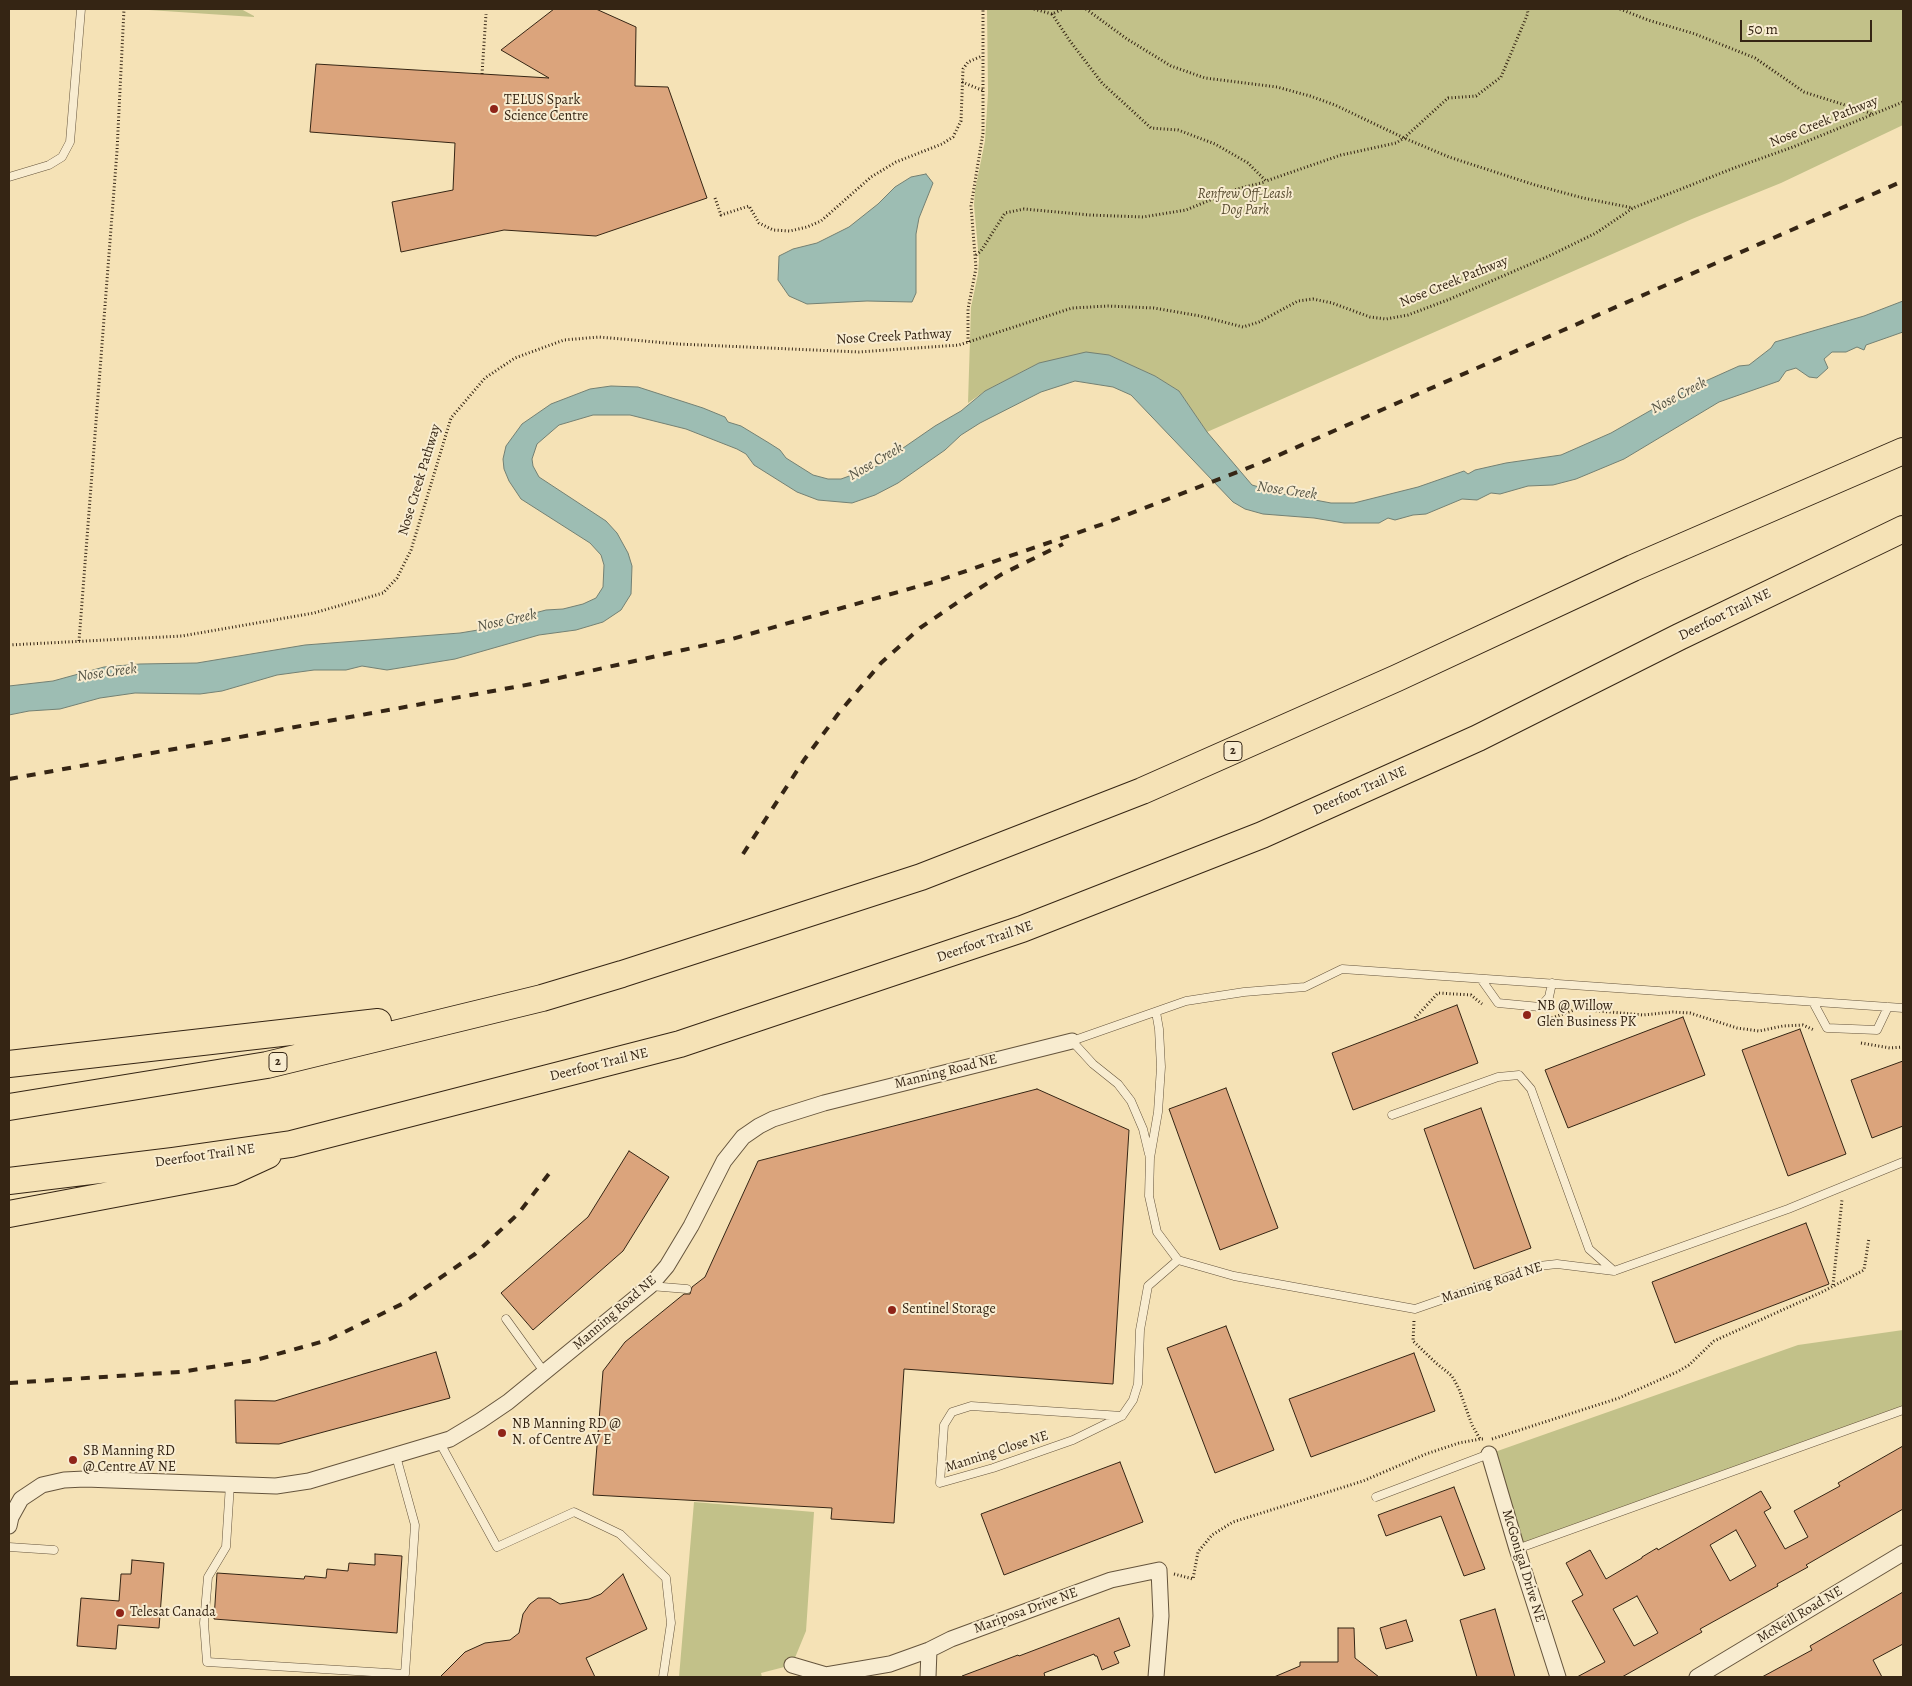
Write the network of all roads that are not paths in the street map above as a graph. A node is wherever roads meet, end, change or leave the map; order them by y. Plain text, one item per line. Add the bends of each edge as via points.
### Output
1 (81, 9) edge
2 (9, 177) edge
3 (1903, 451) edge
4 (1903, 529) edge
5 (1481, 979) junction
6 (1552, 984) junction
7 (542, 998) junction
8 (1813, 1002) junction
9 (1888, 1007) junction
10 (1903, 1008) edge
11 (1156, 1012) junction
12 (1072, 1041) junction
13 (9, 1064) edge
14 (9, 1107) edge
15 (1392, 1115) dead end
16 (291, 1144) junction
17 (1150, 1158) junction
18 (1903, 1162) edge
19 (9, 1181) edge
20 (9, 1214) edge
21 (1178, 1260) junction
22 (1614, 1271) junction
23 (650, 1286) junction
24 (687, 1289) dead end
25 (506, 1319) dead end
26 (544, 1373) junction
27 (1903, 1410) edge
28 (1122, 1416) junction
29 (440, 1443) junction
30 (1489, 1454) joint
31 (396, 1456) junction
32 (230, 1484) junction
33 (1376, 1497) dead end
34 (9, 1526) edge
35 (9, 1547) edge
36 (1517, 1548) junction
37 (54, 1550) dead end
38 (1903, 1553) edge
39 (929, 1650) junction
40 (792, 1665) dead end
41 (663, 1677) edge
42 (928, 1677) edge
43 (1156, 1677) edge
44 (1558, 1677) edge
45 (1697, 1677) edge

1 - 2 lane via 70,142 62,157 49,165
3 - 7 highway, 2 via 1633,568 1397,678 1142,791 921,877
4 - 16 highway, Deerfoot Trail NE via 1460,746 1262,835 1022,929 680,1044
5 - 6 lane
5 - 6 lane via 1498,1003 1540,1007 1549,997
5 - 11 lane via 1342,969 1305,986 1216,996
6 - 8 lane
7 - 13 highway via 348,1027
7 - 14 highway, 2 via 267,1065
8 - 9 lane
8 - 9 lane via 1827,1028 1877,1030
9 - 10 lane
11 - 12 lane
11 - 17 lane via 1161,1067
12 - 17 lane via 1118,1084 1131,1101 1143,1129
12 - 23 street, Manning Road NE via 824,1103 758,1126 743,1137 724,1161 691,1226 667,1266
15 - 22 lane via 1498,1077 1519,1075 1531,1089 1589,1249
16 - 19 highway, Deerfoot Trail NE
16 - 20 highway via 231,1172
17 - 21 lane via 1149,1196 1157,1232
18 - 22 lane, Manning Road NE via 1788,1209
21 - 22 lane, Manning Road NE via 1234,1276 1415,1309 1538,1266 1557,1264
21 - 28 lane via 1148,1286 1140,1330 1138,1384 1133,1400
23 - 24 lane
23 - 26 street, Manning Road NE
25 - 26 lane
26 - 29 street, Manning Road NE via 480,1421
27 - 36 lane
28 - 28 lane, Manning Close NE via 971,1406 952,1412 944,1425 940,1484 1073,1440
29 - 31 street, Manning Road NE
29 - 41 lane via 497,1547 574,1512 620,1534 666,1578 671,1623
30 - 33 lane
30 - 36 street, McGonigal Drive NE
31 - 32 street, Manning Road NE via 310,1481 276,1486
31 - 32 lane via 415,1525 405,1674 206,1662 204,1623 208,1577 226,1547
32 - 34 street, Manning Road NE via 64,1480 42,1485 20,1500
35 - 37 lane
36 - 44 street, McGonigal Drive NE
38 - 45 street, McNeill Road NE
39 - 40 street, Mariposa Drive NE via 890,1664 826,1675
39 - 42 street
39 - 43 street, Mariposa Drive NE via 1111,1580 1159,1570 1161,1616

